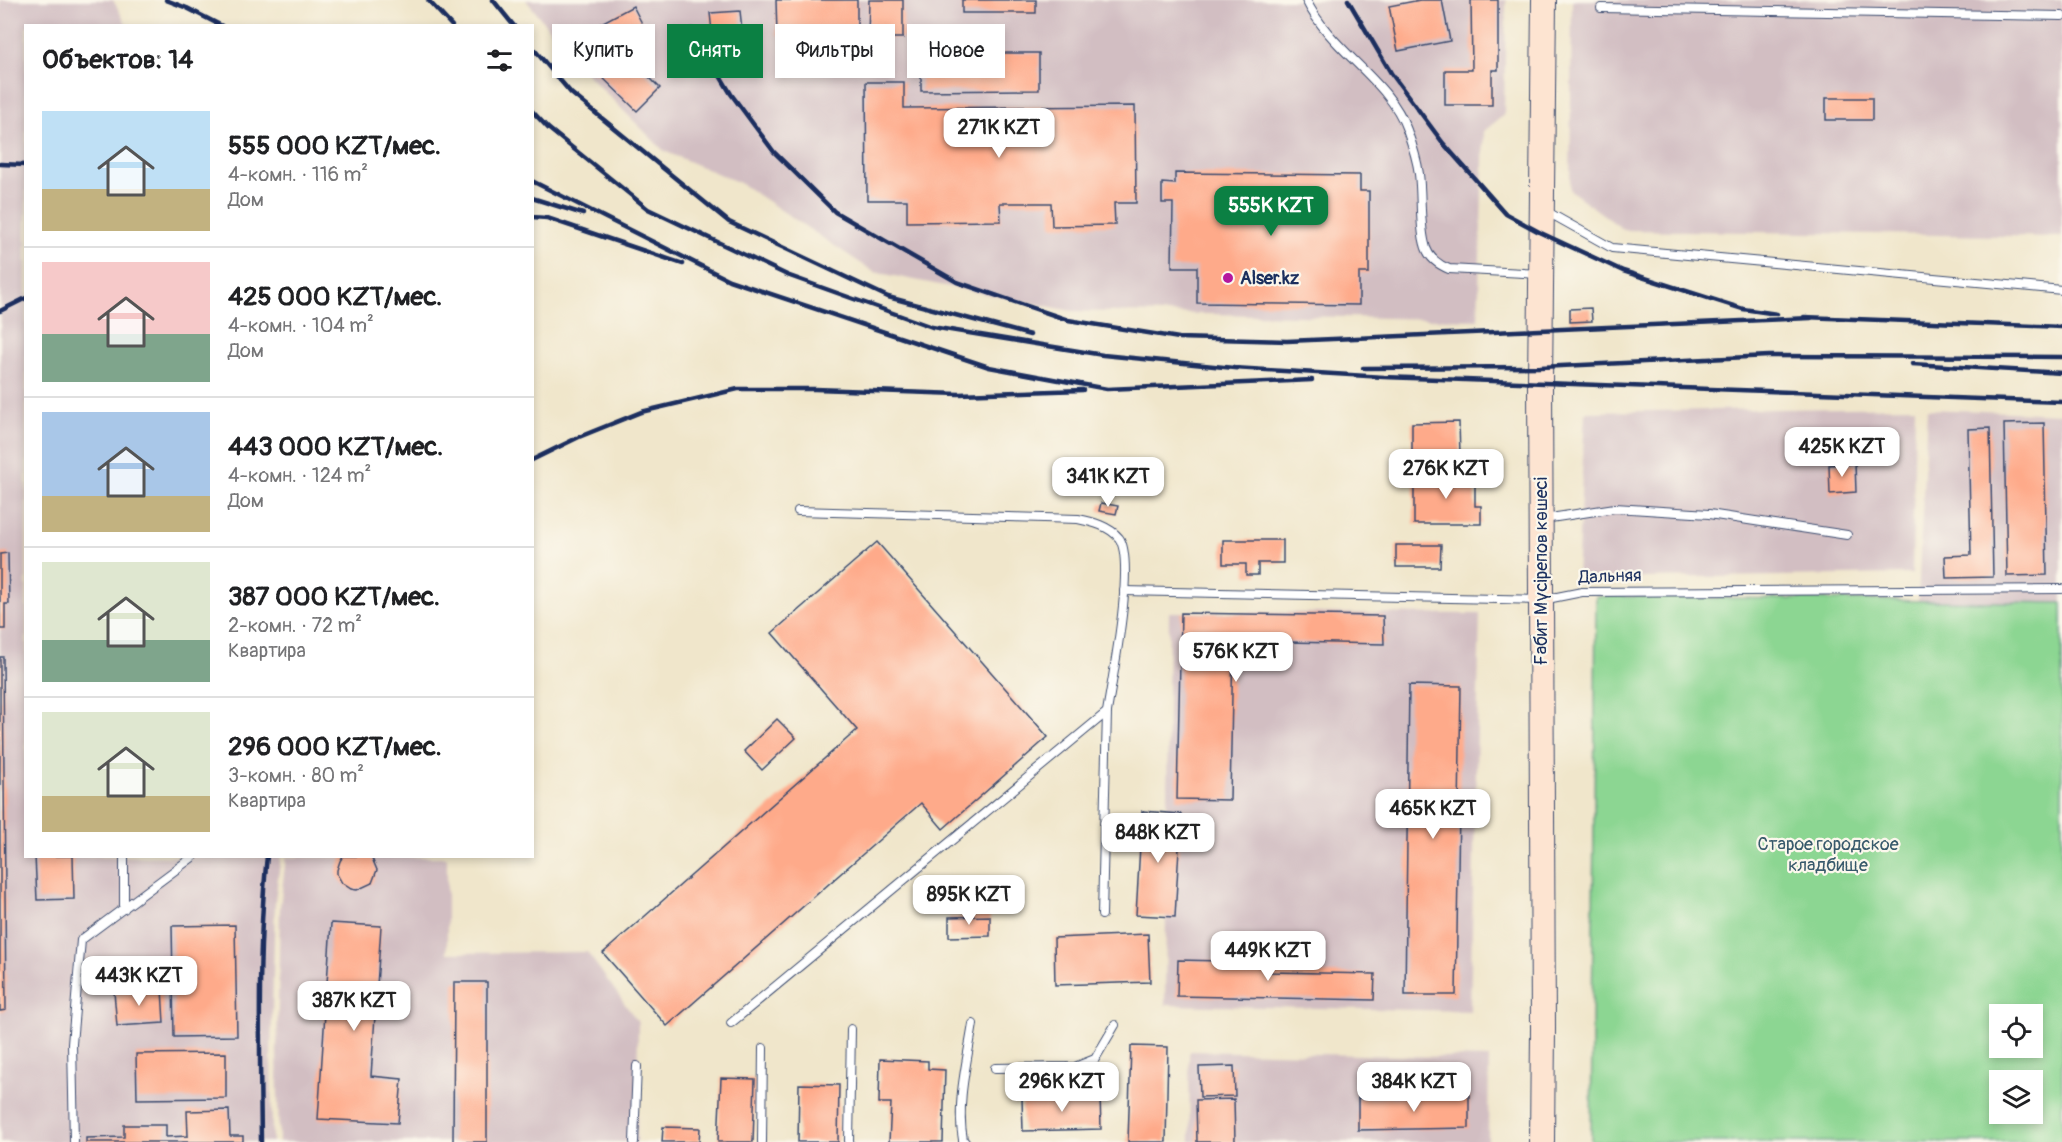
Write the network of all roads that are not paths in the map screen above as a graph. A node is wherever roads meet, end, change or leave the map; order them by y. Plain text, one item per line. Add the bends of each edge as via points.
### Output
1 (1306, 0) edge
2 (1544, 0) edge
3 (1601, 8) dead end
4 (2062, 16) edge
5 (1541, 209) junction
6 (1540, 274) junction
7 (2062, 290) edge
8 (798, 511) dead end
9 (1541, 519) junction
10 (1847, 535) dead end
11 (2062, 589) edge
12 (1124, 591) junction
13 (1542, 600) junction
14 (1107, 712) junction
15 (124, 858) edge
16 (194, 858) edge
17 (124, 909) junction
18 (1102, 915) dead end
19 (731, 1023) dead end
20 (972, 1024) dead end
21 (1115, 1025) dead end
22 (851, 1029) dead end
23 (763, 1048) dead end
24 (637, 1066) dead end
25 (995, 1068) dead end
26 (74, 1142) edge
27 (634, 1142) edge
28 (762, 1142) edge
29 (849, 1142) edge
30 (965, 1142) edge
31 (1542, 1142) edge

1 - 6 lane via 1332,40 1392,100 1401,116 1419,175 1426,248 1439,266 1449,270
2 - 5 main road, Ғабит Мүсірепов көшесі
3 - 4 lane
5 - 6 main road, Ғабит Мүсірепов көшесі
5 - 7 lane via 1612,248
6 - 9 main road, Ғабит Мүсірепов көшесі
8 - 12 lane via 1078,519 1109,529 1120,540 1125,555
9 - 10 lane via 1615,508 1709,514
9 - 13 main road, Ғабит Мүсірепов көшесі
11 - 13 lane, Дальняя via 1582,592
12 - 13 lane, Дальняя
12 - 14 lane
13 - 31 main road, Ғабит Мүсірепов көшесі
14 - 18 lane
14 - 19 lane
15 - 17 lane
16 - 17 lane
17 - 26 lane via 81,940 72,1044
20 - 30 lane via 961,1103 960,1127
21 - 25 lane via 1095,1059 1075,1067
22 - 29 lane
23 - 28 lane
24 - 27 lane

